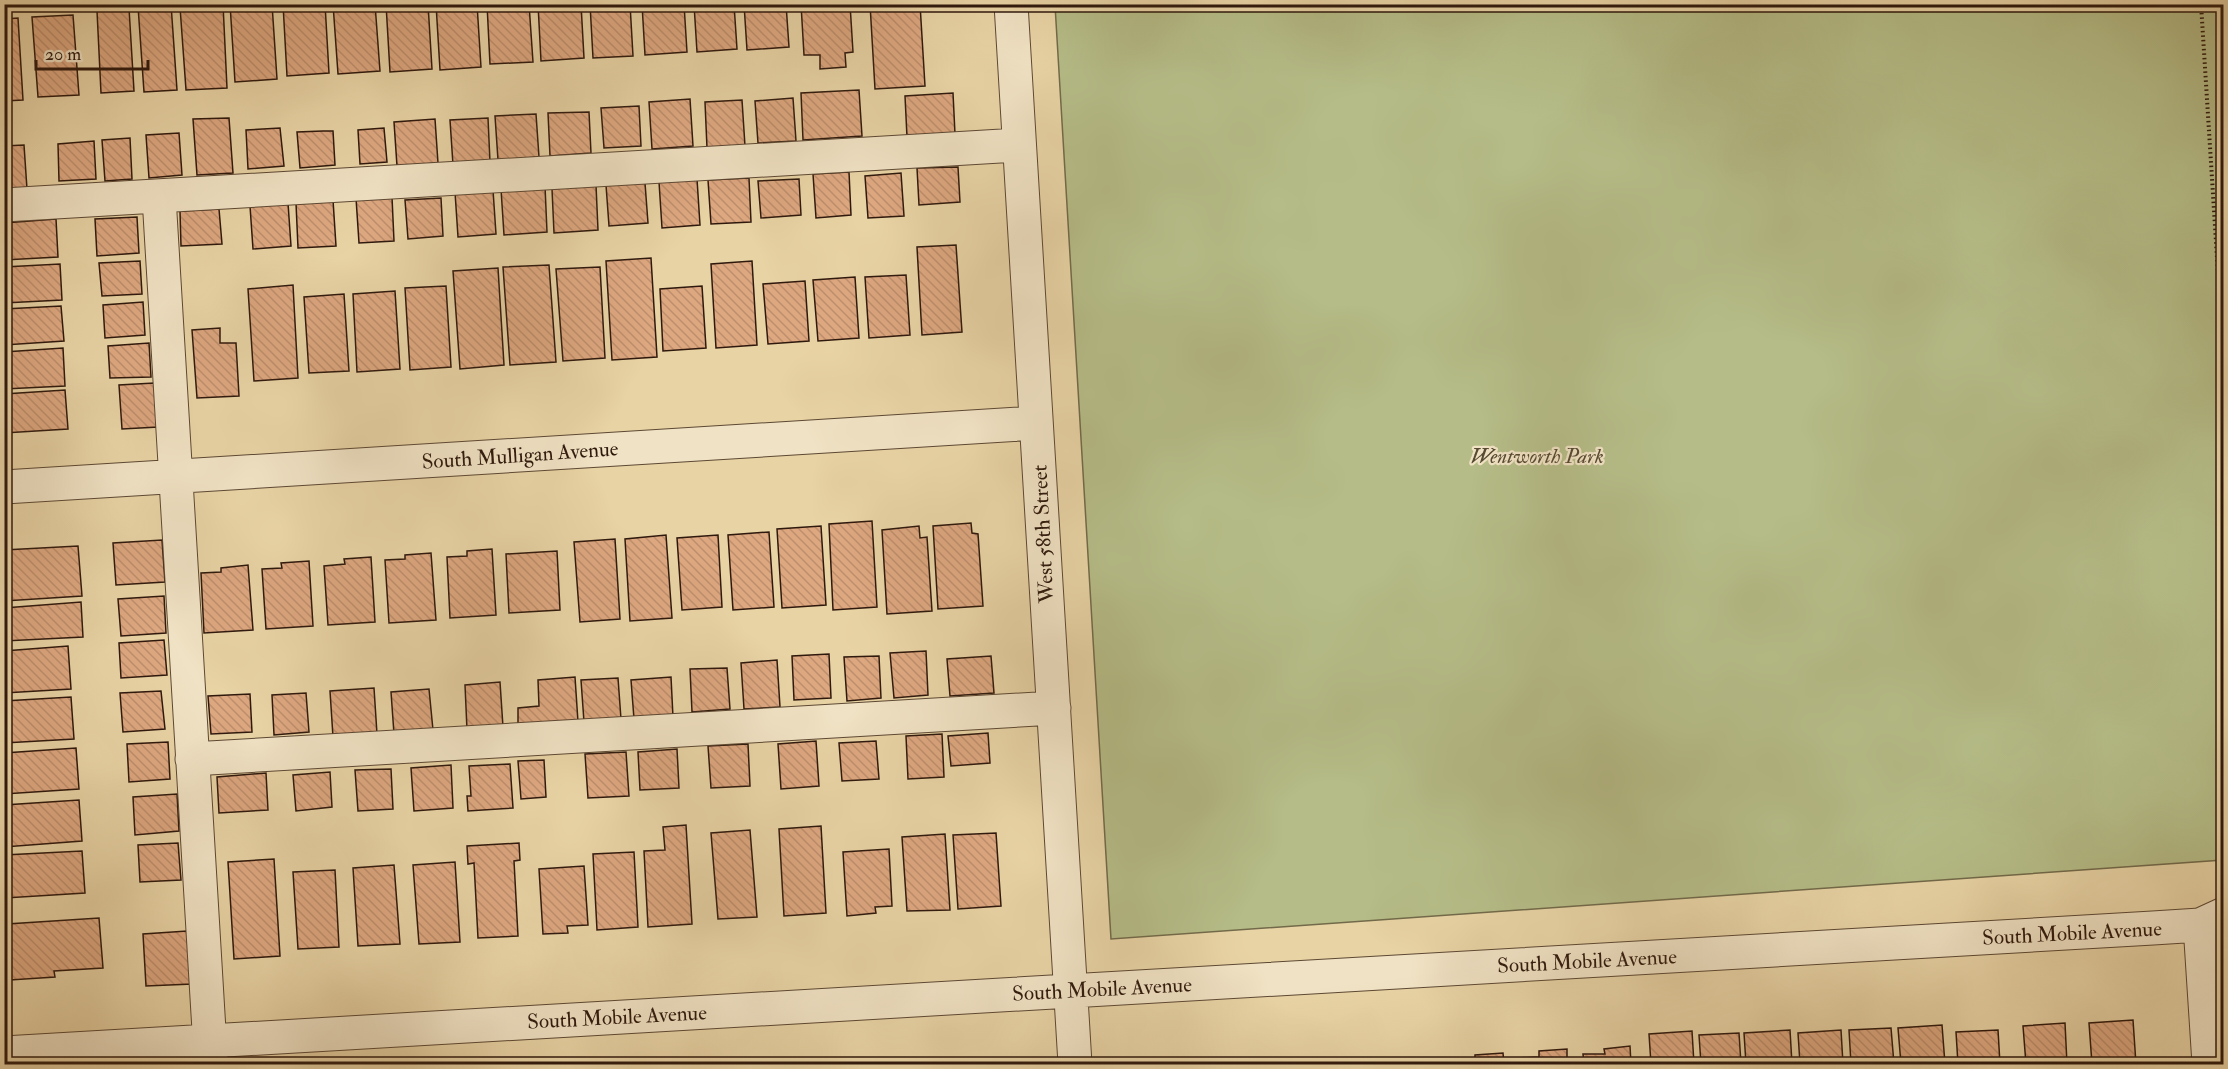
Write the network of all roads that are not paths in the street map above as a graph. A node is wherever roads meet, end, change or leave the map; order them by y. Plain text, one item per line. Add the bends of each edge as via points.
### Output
1 (1011, 4) edge
2 (1019, 145) junction
3 (159, 197) junction
4 (4, 205) edge
5 (1036, 423) junction
6 (177, 476) junction
7 (4, 487) edge
8 (1054, 708) junction
9 (192, 759) junction
10 (2212, 920) edge
11 (1071, 991) junction
12 (4, 1053) edge
13 (210, 1053) edge
14 (1076, 1065) edge
15 (2210, 1065) edge

1 - 2 street, West 58th Street
2 - 3 street
2 - 5 street, West 58th Street
3 - 4 street
3 - 6 street
5 - 6 street, South Mulligan Avenue
5 - 8 street, West 58th Street
6 - 7 street, South Mulligan Avenue
6 - 9 street
8 - 9 street
8 - 11 street, West 58th Street
9 - 13 street
10 - 11 street, South Mobile Avenue
10 - 15 street
11 - 13 street, South Mobile Avenue
11 - 14 street, West 58th Street
12 - 13 street, South Mobile Avenue

